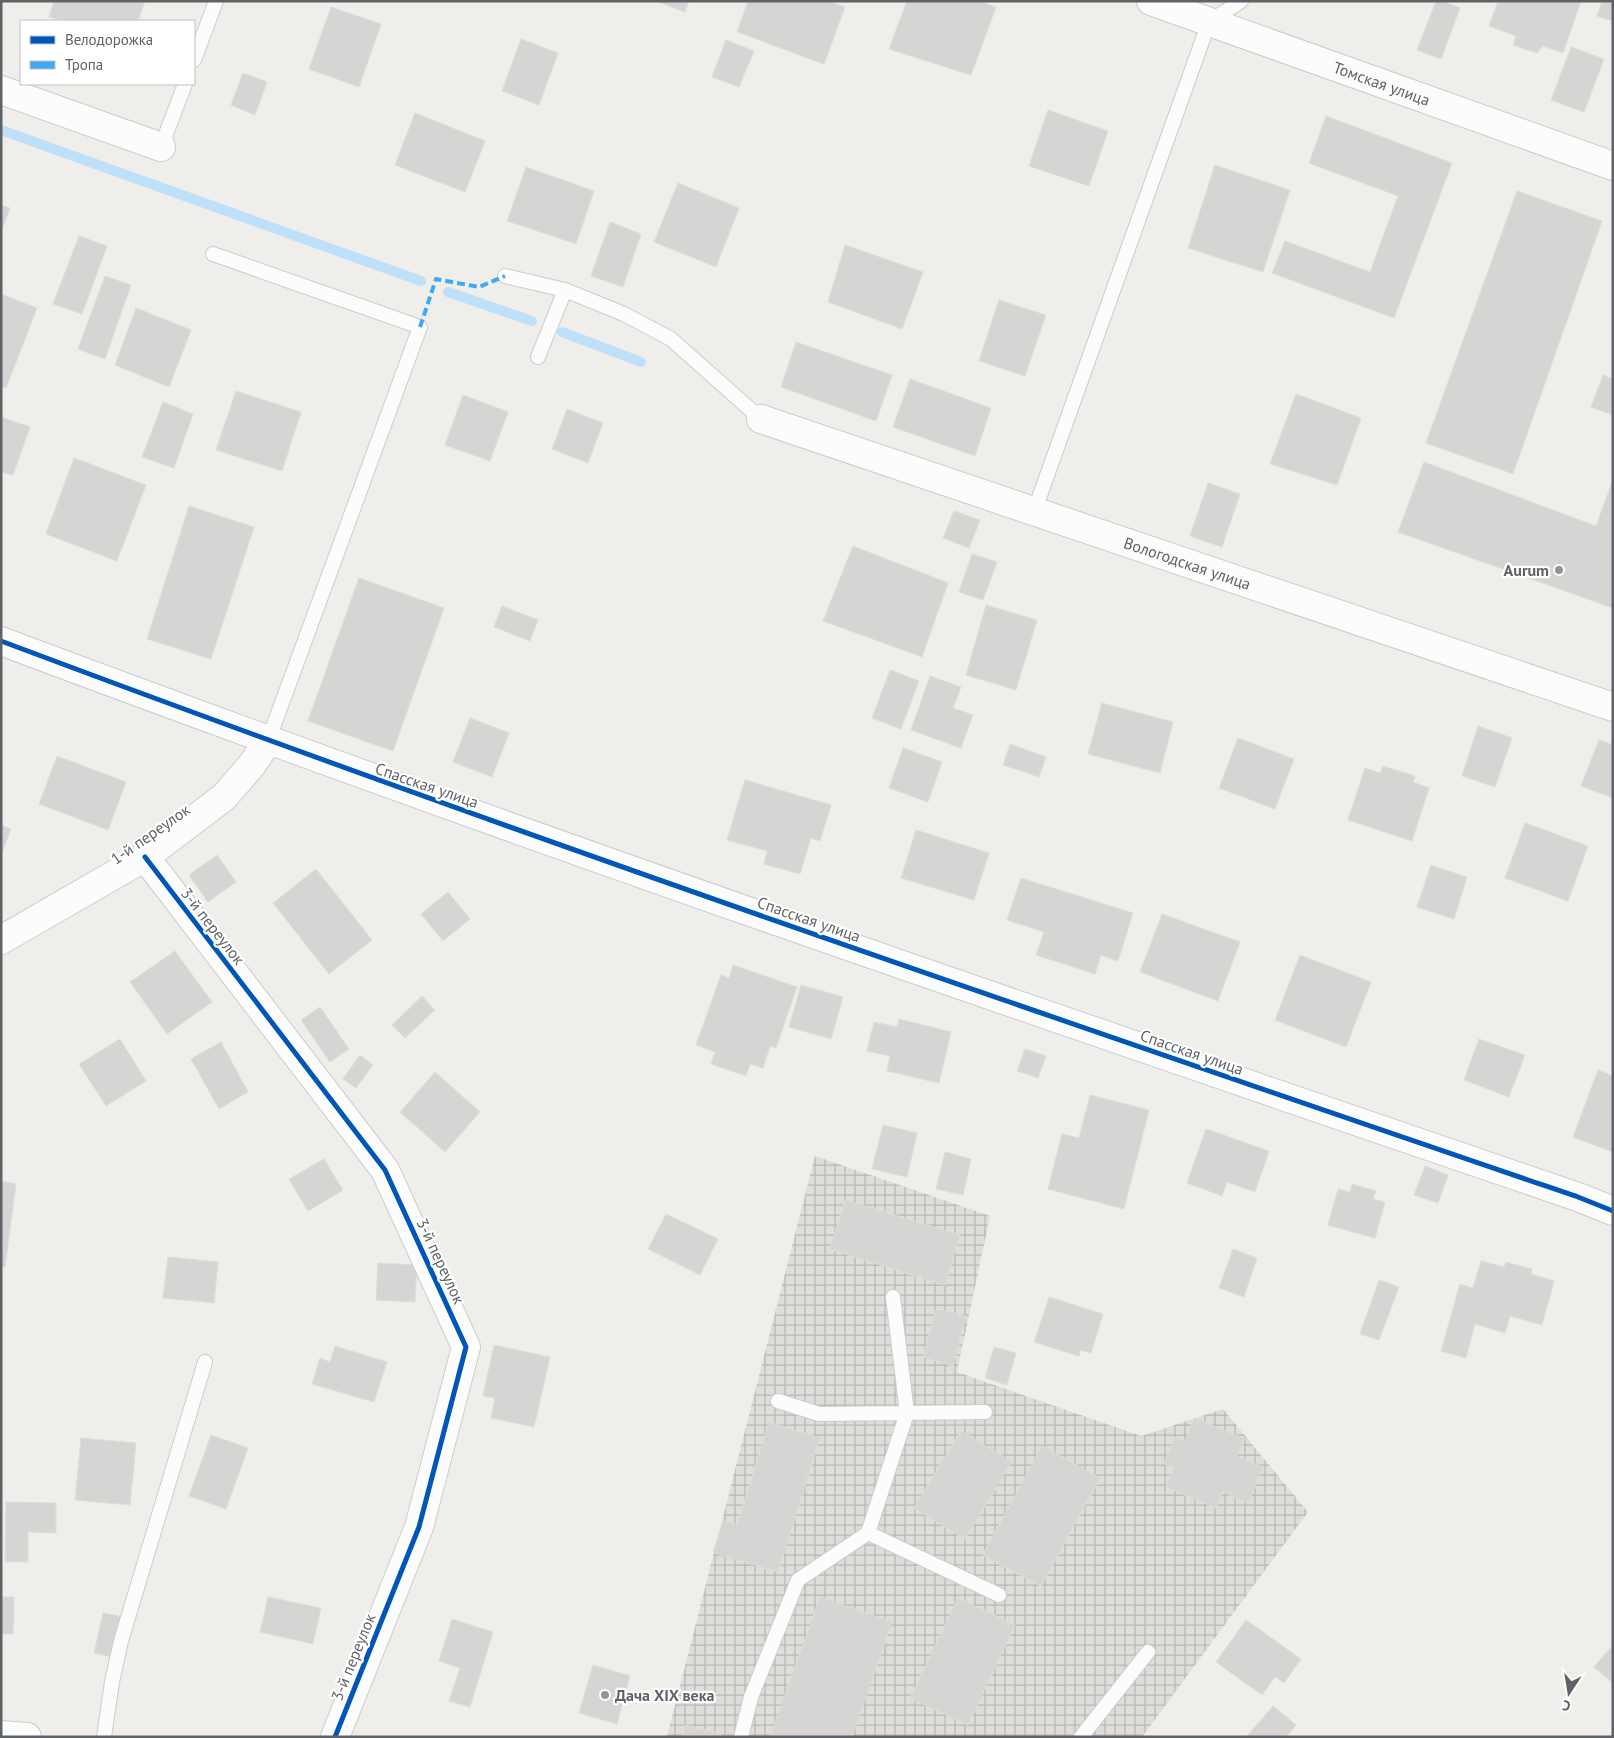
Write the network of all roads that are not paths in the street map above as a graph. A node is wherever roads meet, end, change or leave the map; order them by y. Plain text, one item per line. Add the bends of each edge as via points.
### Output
1 (216, 1) edge
2 (1151, 1) edge
3 (1241, 1) edge
4 (1209, 22) junction
5 (195, 57) edge
6 (185, 85) edge
7 (1, 90) edge
8 (161, 148) joint
9 (1613, 166) edge
10 (213, 254) dead end
11 (506, 276) dead end
12 (565, 290) junction
13 (538, 357) dead end
14 (761, 419) joint
15 (1034, 512) junction
16 (1, 641) edge
17 (1613, 707) edge
18 (268, 741) junction
19 (145, 858) junction
20 (1, 940) edge
21 (1613, 1211) edge
22 (893, 1297) dead end
23 (205, 1362) dead end
24 (778, 1401) dead end
25 (985, 1412) dead end
26 (907, 1413) junction
27 (868, 1533) junction
28 (999, 1595) dead end
29 (1148, 1652) dead end
30 (1, 1735) edge
31 (27, 1737) edge
32 (104, 1737) edge
33 (335, 1737) edge
34 (741, 1737) edge
35 (1081, 1737) edge

1 - 5 lane
2 - 4 street, Томская улица
3 - 4 lane
4 - 9 street, Томская улица
4 - 15 lane
6 - 8 lane
7 - 8 street
10 - 18 lane via 420,327
11 - 12 lane
12 - 13 lane
12 - 14 lane via 624,314 670,339
14 - 15 street, Вологодская улица
15 - 17 street, Вологодская улица
16 - 18 street, Спасская улица
18 - 19 street, 1-й переулок via 224,797
18 - 21 street, Спасская улица via 1014,1005
19 - 20 street, 1-й переулок
19 - 33 street, 3-й переулок via 385,1170 466,1347 419,1527
22 - 26 lane
23 - 32 lane via 122,1642
24 - 26 lane via 819,1414
25 - 26 lane
26 - 27 lane
27 - 28 lane
27 - 34 lane via 798,1580 751,1698
29 - 35 lane
30 - 31 street

